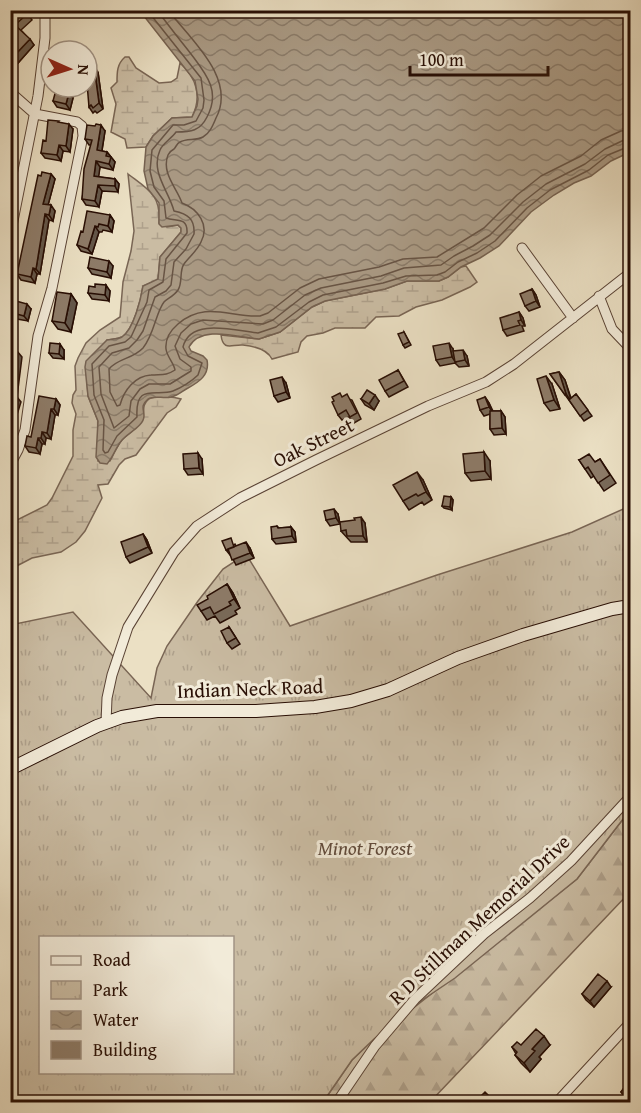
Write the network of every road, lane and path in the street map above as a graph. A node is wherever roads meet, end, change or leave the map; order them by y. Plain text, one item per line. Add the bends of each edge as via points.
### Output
1 (45, 10) edge
2 (10, 92) edge
3 (35, 114) junction
4 (11, 224) edge
5 (10, 236) edge
6 (522, 248) dead end
7 (630, 273) edge
8 (599, 296) junction
9 (573, 318) junction
10 (630, 348) edge
11 (10, 465) edge
12 (630, 606) edge
13 (106, 723) junction
14 (10, 769) edge
15 (630, 797) edge
16 (630, 1023) edge
17 (338, 1102) edge
18 (557, 1102) edge

1 - 3 street
2 - 3 street
3 - 4 street
3 - 11 street via 76,121 82,126 83,136 52,288 38,336 25,430
4 - 5 street
6 - 9 street
7 - 8 street, Oak Street
8 - 9 street, Oak Street
8 - 10 street via 612,329
9 - 13 street, Oak Street via 486,382 316,460 240,498 197,526 174,552 128,627 112,675
12 - 13 street, Indian Neck Road via 523,635 351,701 256,711 157,711
13 - 14 street, Indian Neck Road
15 - 17 street, R D Stillman Memorial Drive via 571,861 483,934 415,999 375,1046
16 - 18 street

